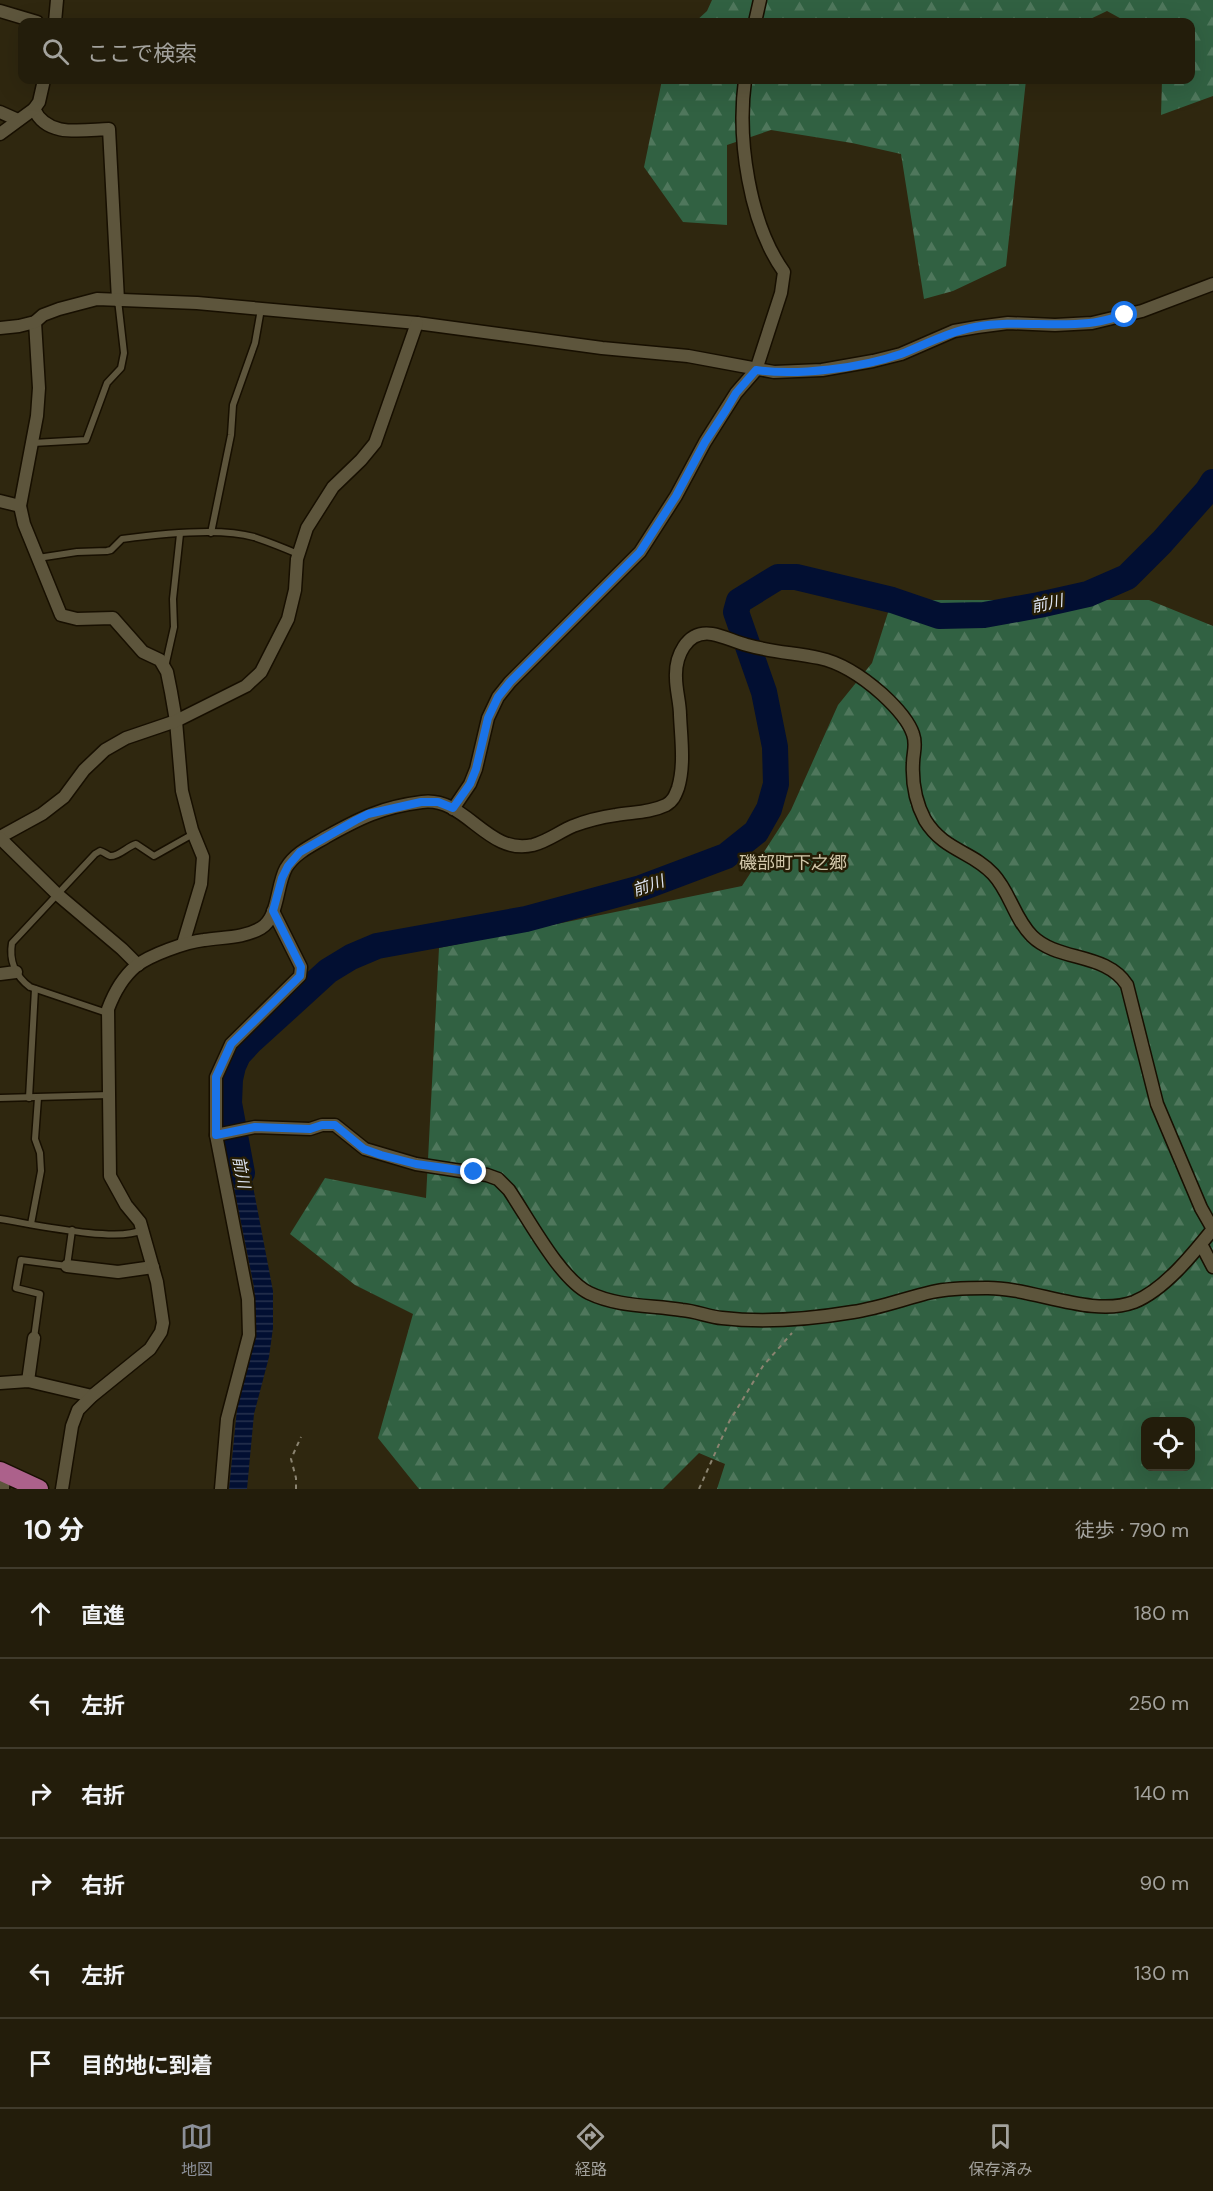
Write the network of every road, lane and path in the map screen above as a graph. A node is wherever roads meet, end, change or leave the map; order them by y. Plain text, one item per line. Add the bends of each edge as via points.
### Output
1 (57, 0) edge
2 (760, 0) edge
3 (0, 11) edge
4 (23, 18) edge
5 (55, 18) edge
6 (756, 18) edge
7 (43, 84) edge
8 (745, 84) edge
9 (34, 109) junction
10 (0, 112) edge
11 (18, 120) junction
12 (0, 134) edge
13 (1213, 284) edge
14 (118, 300) junction
15 (261, 309) junction
16 (35, 322) junction
17 (417, 323) junction
18 (0, 327) edge
19 (756, 370) junction
20 (32, 443) junction
21 (0, 501) edge
22 (21, 506) junction
23 (211, 533) junction
24 (180, 534) junction
25 (298, 554) junction
26 (38, 558) junction
27 (164, 668) junction
28 (176, 721) junction
29 (453, 808) junction
30 (194, 834) junction
31 (0, 838) edge
32 (57, 894) junction
33 (273, 911) junction
34 (183, 944) junction
35 (138, 965) junction
36 (16, 972) junction
37 (0, 974) edge
38 (35, 988) junction
39 (108, 1013) junction
40 (109, 1095) junction
41 (0, 1098) edge
42 (28, 1098) junction
43 (38, 1098) junction
44 (216, 1135) junction
45 (0, 1219) edge
46 (31, 1224) junction
47 (1213, 1229) edge
48 (72, 1230) junction
49 (142, 1230) junction
50 (1201, 1244) junction
51 (67, 1266) junction
52 (153, 1267) junction
53 (1213, 1267) edge
54 (804, 1318) junction
55 (34, 1338) joint
56 (28, 1381) junction
57 (0, 1383) edge
58 (92, 1396) junction
59 (301, 1437) dead end
60 (2, 1477) edge
61 (39, 1489) edge
62 (62, 1489) edge
63 (221, 1489) edge
64 (296, 1489) edge
65 (699, 1489) edge

1 - 5 street
2 - 6 street
3 - 4 street
7 - 9 street
8 - 19 street via 742,143 748,175 763,236 784,272
9 - 11 street
9 - 14 street via 52,129 109,129
10 - 11 street
11 - 12 street
13 - 19 street via 1142,311 1092,323 977,327 954,331 901,354 873,361 822,370
14 - 15 street
14 - 16 street via 97,299 59,309
14 - 20 lane via 124,353 121,368 106,383 86,440
15 - 17 street
15 - 23 lane via 255,343 233,405 231,435
16 - 18 street
16 - 20 street via 39,388
17 - 19 street via 688,356
17 - 25 street via 375,443 333,487 306,528
19 - 29 street via 705,442 640,552 498,697 488,718 470,784
20 - 22 street
21 - 22 street
22 - 26 street
23 - 24 lane
23 - 25 lane via 252,537
24 - 26 lane via 122,539 107,551
24 - 27 lane via 174,627
25 - 28 street via 288,619 261,672 246,686
26 - 27 street via 62,615 77,619 113,618 143,652 160,660
27 - 28 street
28 - 30 street via 182,791
28 - 31 street via 126,738 105,750 64,797
29 - 33 street via 438,802 421,802 368,814 300,852 282,878
29 - 47 street via 502,843 529,846 573,827 613,815 655,810 671,802 681,771 677,663 682,649 700,634 841,665 873,686 911,728 918,803 940,839 994,874 1035,940 1103,965 1122,977 1157,1104
30 - 32 lane via 154,856 136,844 111,856 100,851
30 - 34 street via 203,857 201,884
31 - 32 street
32 - 35 street
32 - 36 lane via 12,943
33 - 34 street via 268,922 248,934
33 - 44 street via 301,967 300,976 231,1044 216,1077
34 - 35 street
35 - 39 street via 113,997
36 - 37 street
36 - 38 lane
38 - 39 lane
38 - 42 lane
39 - 40 street
40 - 43 lane
40 - 49 street via 110,1176
41 - 42 lane
42 - 43 lane
43 - 46 lane via 35,1140 41,1171
44 - 54 street via 255,1127 310,1129 335,1125 364,1149 381,1155 498,1179 563,1271 575,1285 592,1294 721,1318
44 - 63 street via 248,1299 249,1335 227,1419
45 - 46 lane
46 - 48 lane
47 - 50 street
48 - 49 lane via 118,1235
48 - 51 lane
49 - 52 street
50 - 53 street
50 - 54 street via 1164,1281 1144,1296 1124,1304 1079,1305 1020,1290 988,1288 934,1292 855,1312
51 - 52 street via 118,1272
51 - 55 lane via 21,1260 16,1288 40,1294
52 - 58 street via 163,1310 161,1332 150,1349
54 - 65 path via 763,1366 729,1422
55 - 56 street
56 - 57 street
56 - 58 street
58 - 62 street via 78,1410 72,1426
59 - 64 path via 291,1459
60 - 61 main road

